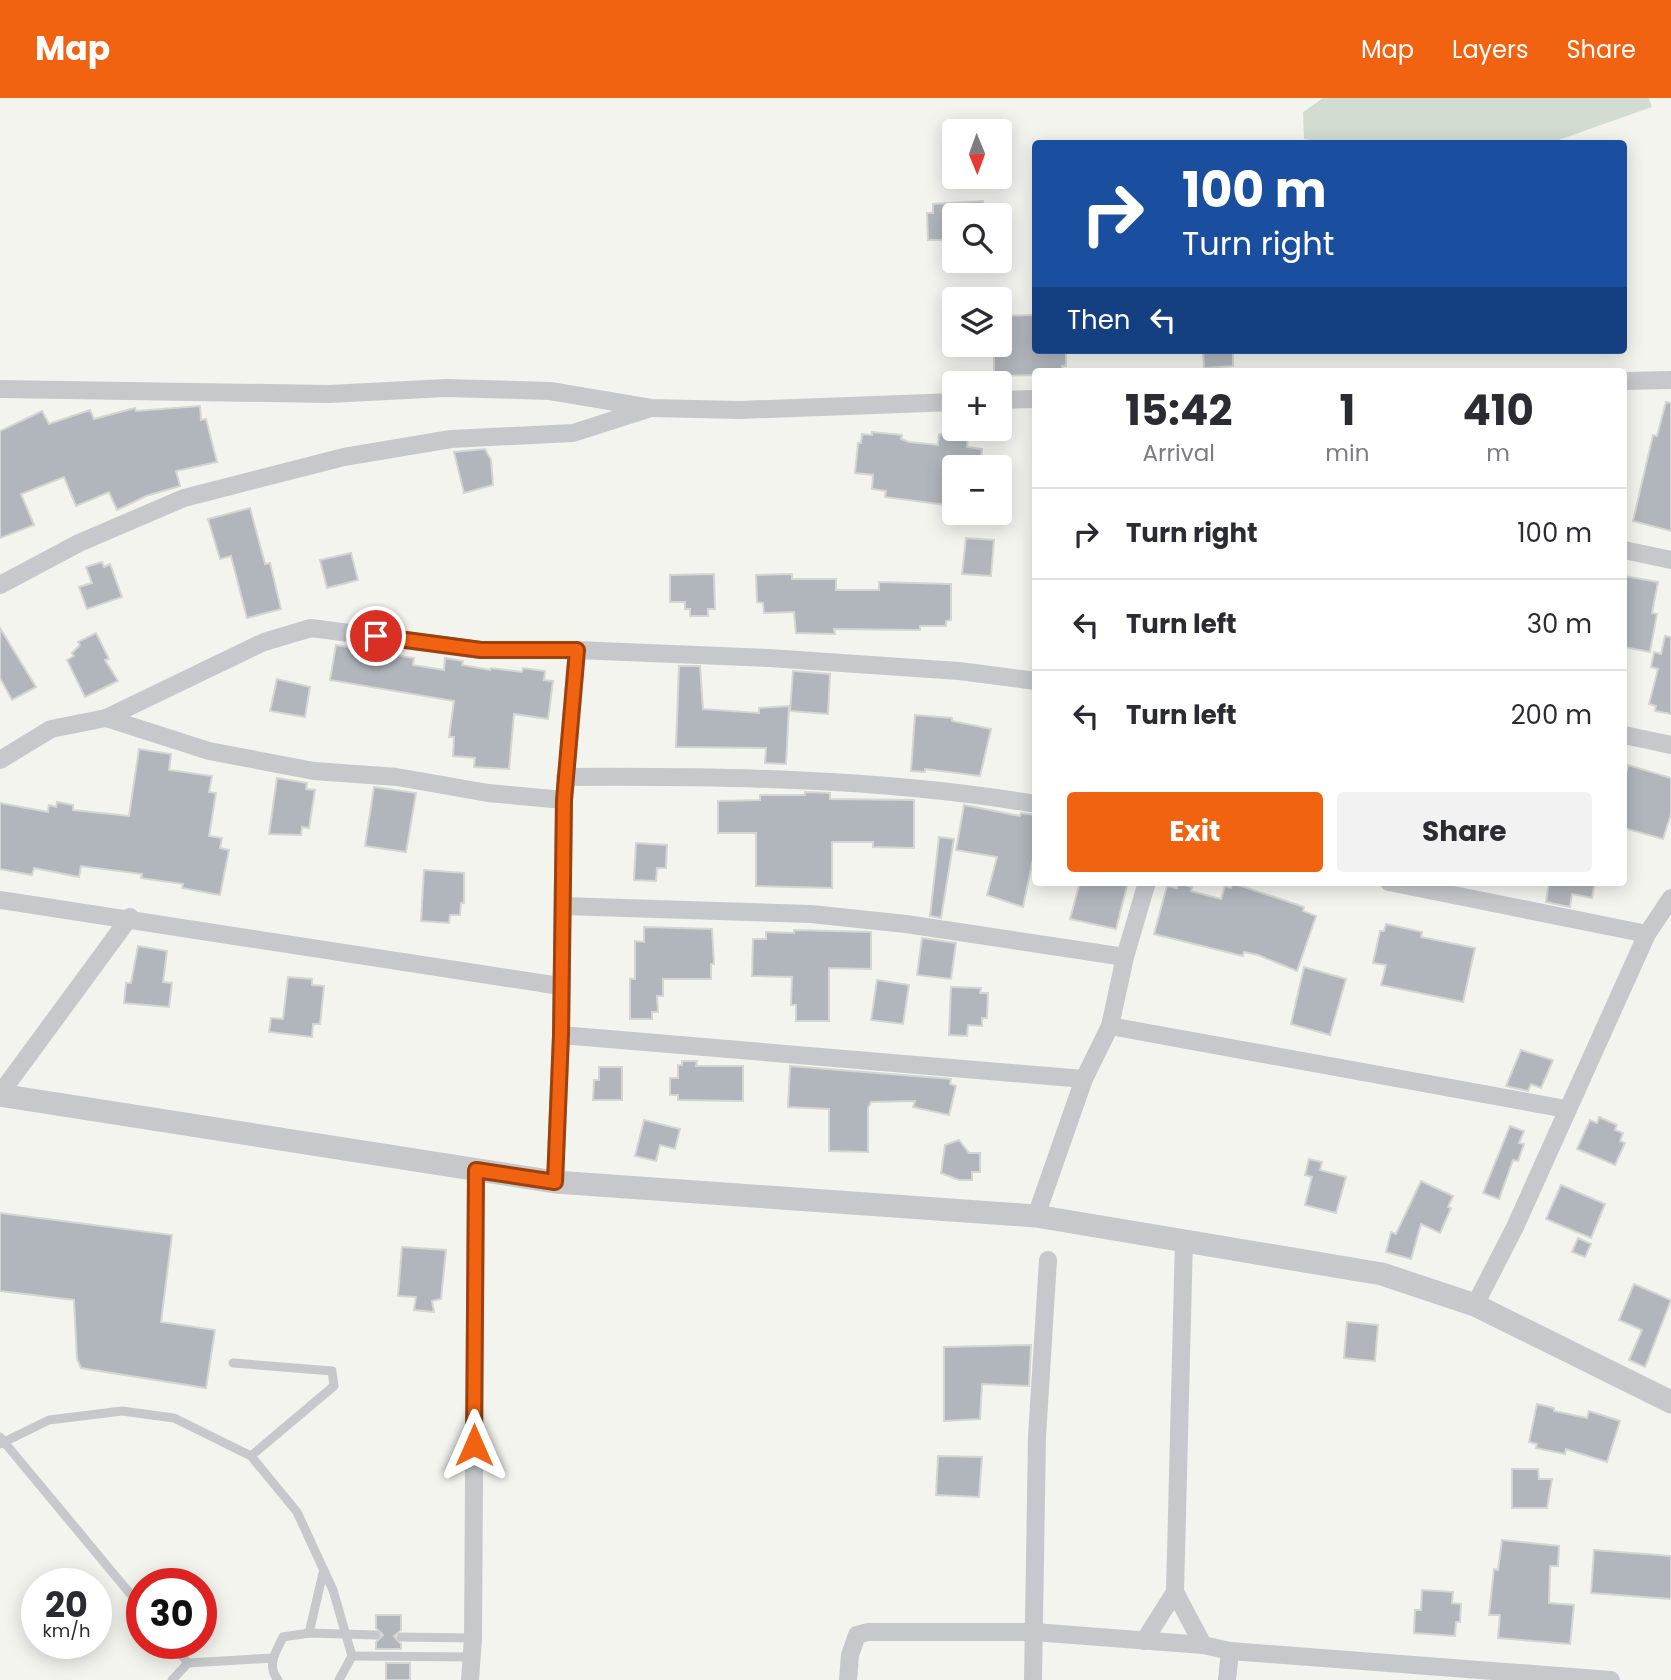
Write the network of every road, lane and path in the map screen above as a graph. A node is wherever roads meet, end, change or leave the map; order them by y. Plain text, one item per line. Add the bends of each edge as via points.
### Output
1 (1671, 380) edge
2 (1627, 381) edge
3 (0, 389) edge
4 (1032, 398) edge
5 (1012, 399) edge
6 (942, 402) edge
7 (651, 408) junction
8 (1627, 551) edge
9 (1671, 560) edge
10 (0, 585) edge
11 (577, 650) junction
12 (1032, 681) edge
13 (106, 718) junction
14 (1627, 736) edge
15 (1671, 745) edge
16 (0, 760) edge
17 (565, 777) junction
18 (564, 800) junction
19 (1032, 803) edge
20 (1146, 886) edge
21 (1409, 886) edge
22 (1671, 898) edge
23 (0, 900) edge
24 (564, 906) junction
25 (130, 917) junction
26 (1647, 934) junction
27 (1125, 957) junction
28 (560, 986) junction
29 (1110, 1026) junction
30 (561, 1035) junction
31 (1084, 1079) junction
32 (0, 1095) edge
33 (1566, 1109) junction
34 (476, 1170) junction
35 (555, 1182) junction
36 (1036, 1216) junction
37 (1184, 1240) junction
38 (1048, 1261) dead end
39 (1475, 1305) junction
40 (233, 1363) dead end
41 (1671, 1402) edge
42 (1, 1441) edge
43 (251, 1456) junction
44 (323, 1573) junction
45 (126, 1589) edge
46 (1175, 1592) junction
47 (1034, 1632) junction
48 (309, 1633) junction
49 (345, 1635) junction
50 (376, 1635) dead end
51 (401, 1637) dead end
52 (473, 1638) junction
53 (1144, 1641) junction
54 (1203, 1645) junction
55 (1230, 1651) junction
56 (352, 1656) junction
57 (471, 1657) junction
58 (273, 1658) junction
59 (185, 1659) edge
60 (188, 1663) junction
61 (1494, 1675) edge
62 (172, 1680) edge
63 (278, 1680) edge
64 (339, 1680) edge
65 (470, 1680) edge
66 (848, 1680) edge
67 (1033, 1680) edge
68 (1227, 1680) edge
69 (1611, 1680) edge

1 - 2 street
3 - 7 street via 329,394 550,391
4 - 5 street
6 - 7 street via 740,410
7 - 10 street via 573,433 451,439 344,457 184,498
8 - 9 street
11 - 12 street via 865,664
11 - 13 street via 481,650 311,628 264,642
11 - 17 street
13 - 16 street via 51,729
13 - 18 street via 209,751 288,766
14 - 15 street
17 - 18 street
17 - 19 street via 691,776 949,789
18 - 24 street
20 - 27 street
21 - 26 street
22 - 26 street
23 - 25 street
24 - 27 street via 824,916
24 - 28 street
25 - 28 street
25 - 32 street
26 - 33 street
27 - 29 street
28 - 30 street
29 - 31 street
29 - 33 street
30 - 31 street
30 - 35 street
31 - 36 street
32 - 34 street
33 - 39 street via 1516,1227
34 - 35 street
34 - 52 street
35 - 36 street
36 - 37 street
37 - 39 street via 1382,1274
37 - 46 street
38 - 47 street via 1037,1437
39 - 41 street
40 - 43 lane via 332,1371 334,1386
42 - 43 lane via 49,1420 122,1411 174,1418
42 - 45 lane
43 - 44 lane via 297,1511
44 - 48 lane
44 - 49 lane via 333,1590
46 - 53 street
46 - 54 street
47 - 53 street
47 - 66 street via 867,1632 857,1636
47 - 67 street
48 - 49 lane
48 - 58 lane via 284,1637
49 - 50 lane
49 - 56 lane
51 - 52 lane
52 - 57 street
53 - 54 street
54 - 55 street
55 - 61 street
55 - 68 street
56 - 57 lane
56 - 64 lane
57 - 65 street
58 - 60 lane
58 - 63 lane via 272,1673
59 - 60 lane
60 - 62 lane
61 - 69 street

